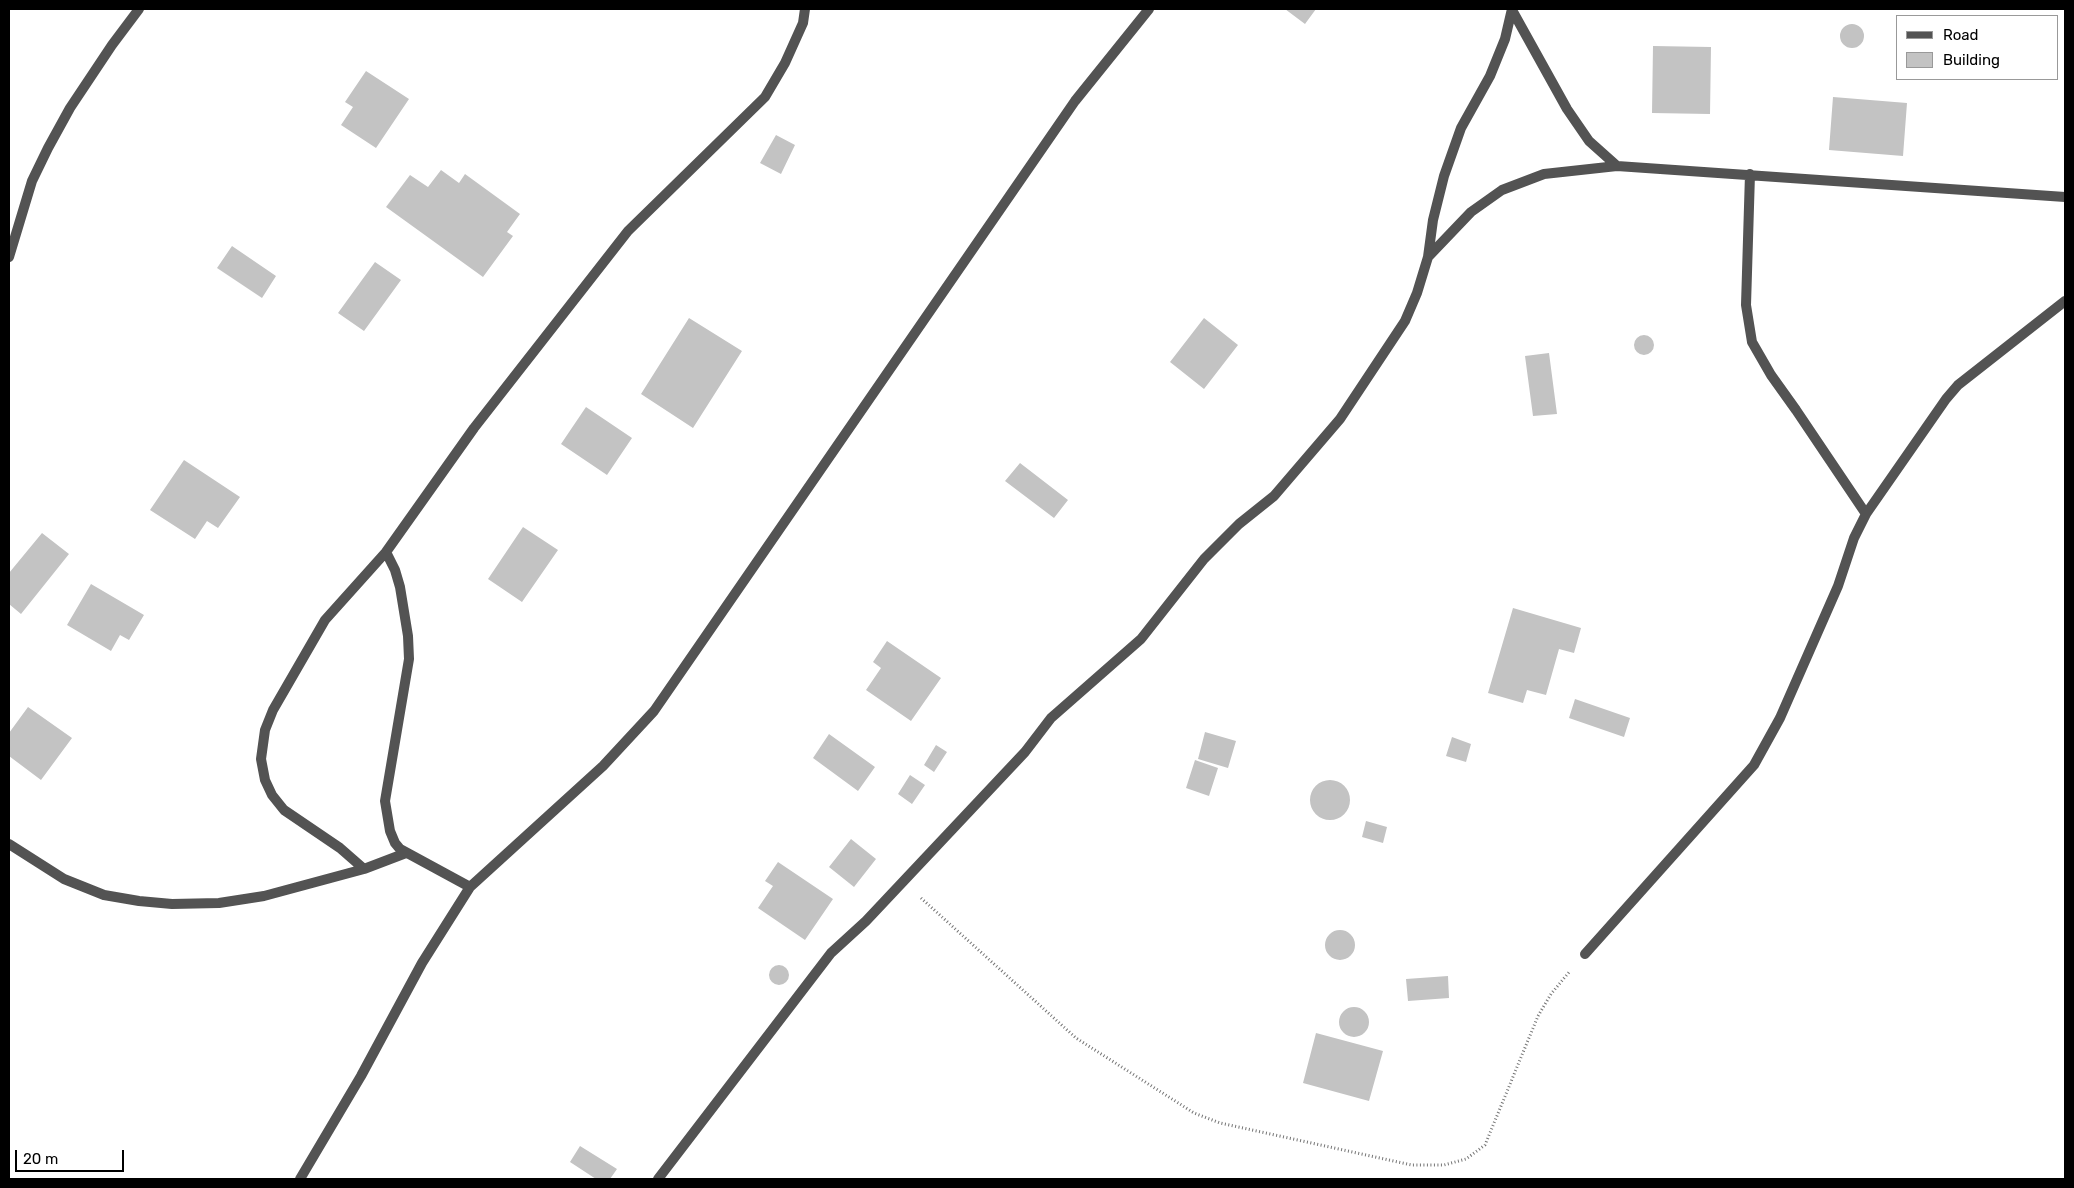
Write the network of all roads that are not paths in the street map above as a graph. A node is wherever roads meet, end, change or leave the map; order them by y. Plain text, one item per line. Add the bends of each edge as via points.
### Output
1 (139, 9) edge
2 (805, 9) edge
3 (1149, 9) edge
4 (1512, 10) edge
5 (1616, 166) junction
6 (1750, 174) junction
7 (2065, 197) edge
8 (9, 257) edge
9 (1428, 257) junction
10 (2065, 301) edge
11 (1866, 514) junction
12 (386, 552) junction
13 (9, 844) edge
14 (406, 853) junction
15 (364, 869) junction
16 (470, 887) junction
17 (1585, 954) road end
18 (300, 1179) edge
19 (658, 1179) edge

1 - 8 street via 81,92 48,148 32,181
2 - 12 street via 803,23 786,63 765,97 628,231 474,428
3 - 16 street via 1075,101 654,711 603,766
4 - 5 street via 1567,109 1589,141
4 - 9 street via 1494,67 1461,128 1444,176
5 - 6 street
5 - 9 street via 1544,174 1502,190 1470,212
6 - 7 street
6 - 11 street via 1746,305 1752,342
9 - 19 street via 1405,321 1334,426 1274,496 1204,559 1141,639 1051,718 1025,752 866,921 831,953
10 - 11 street via 1958,385
11 - 17 street via 1780,718 1754,766
12 - 14 street via 400,587 409,659 386,809 395,843
12 - 15 street via 325,620 273,710 262,744 265,780 284,810 340,848
13 - 15 street via 64,879 104,895 172,904 219,903 264,896
14 - 15 street
14 - 16 street
16 - 18 street via 422,963

